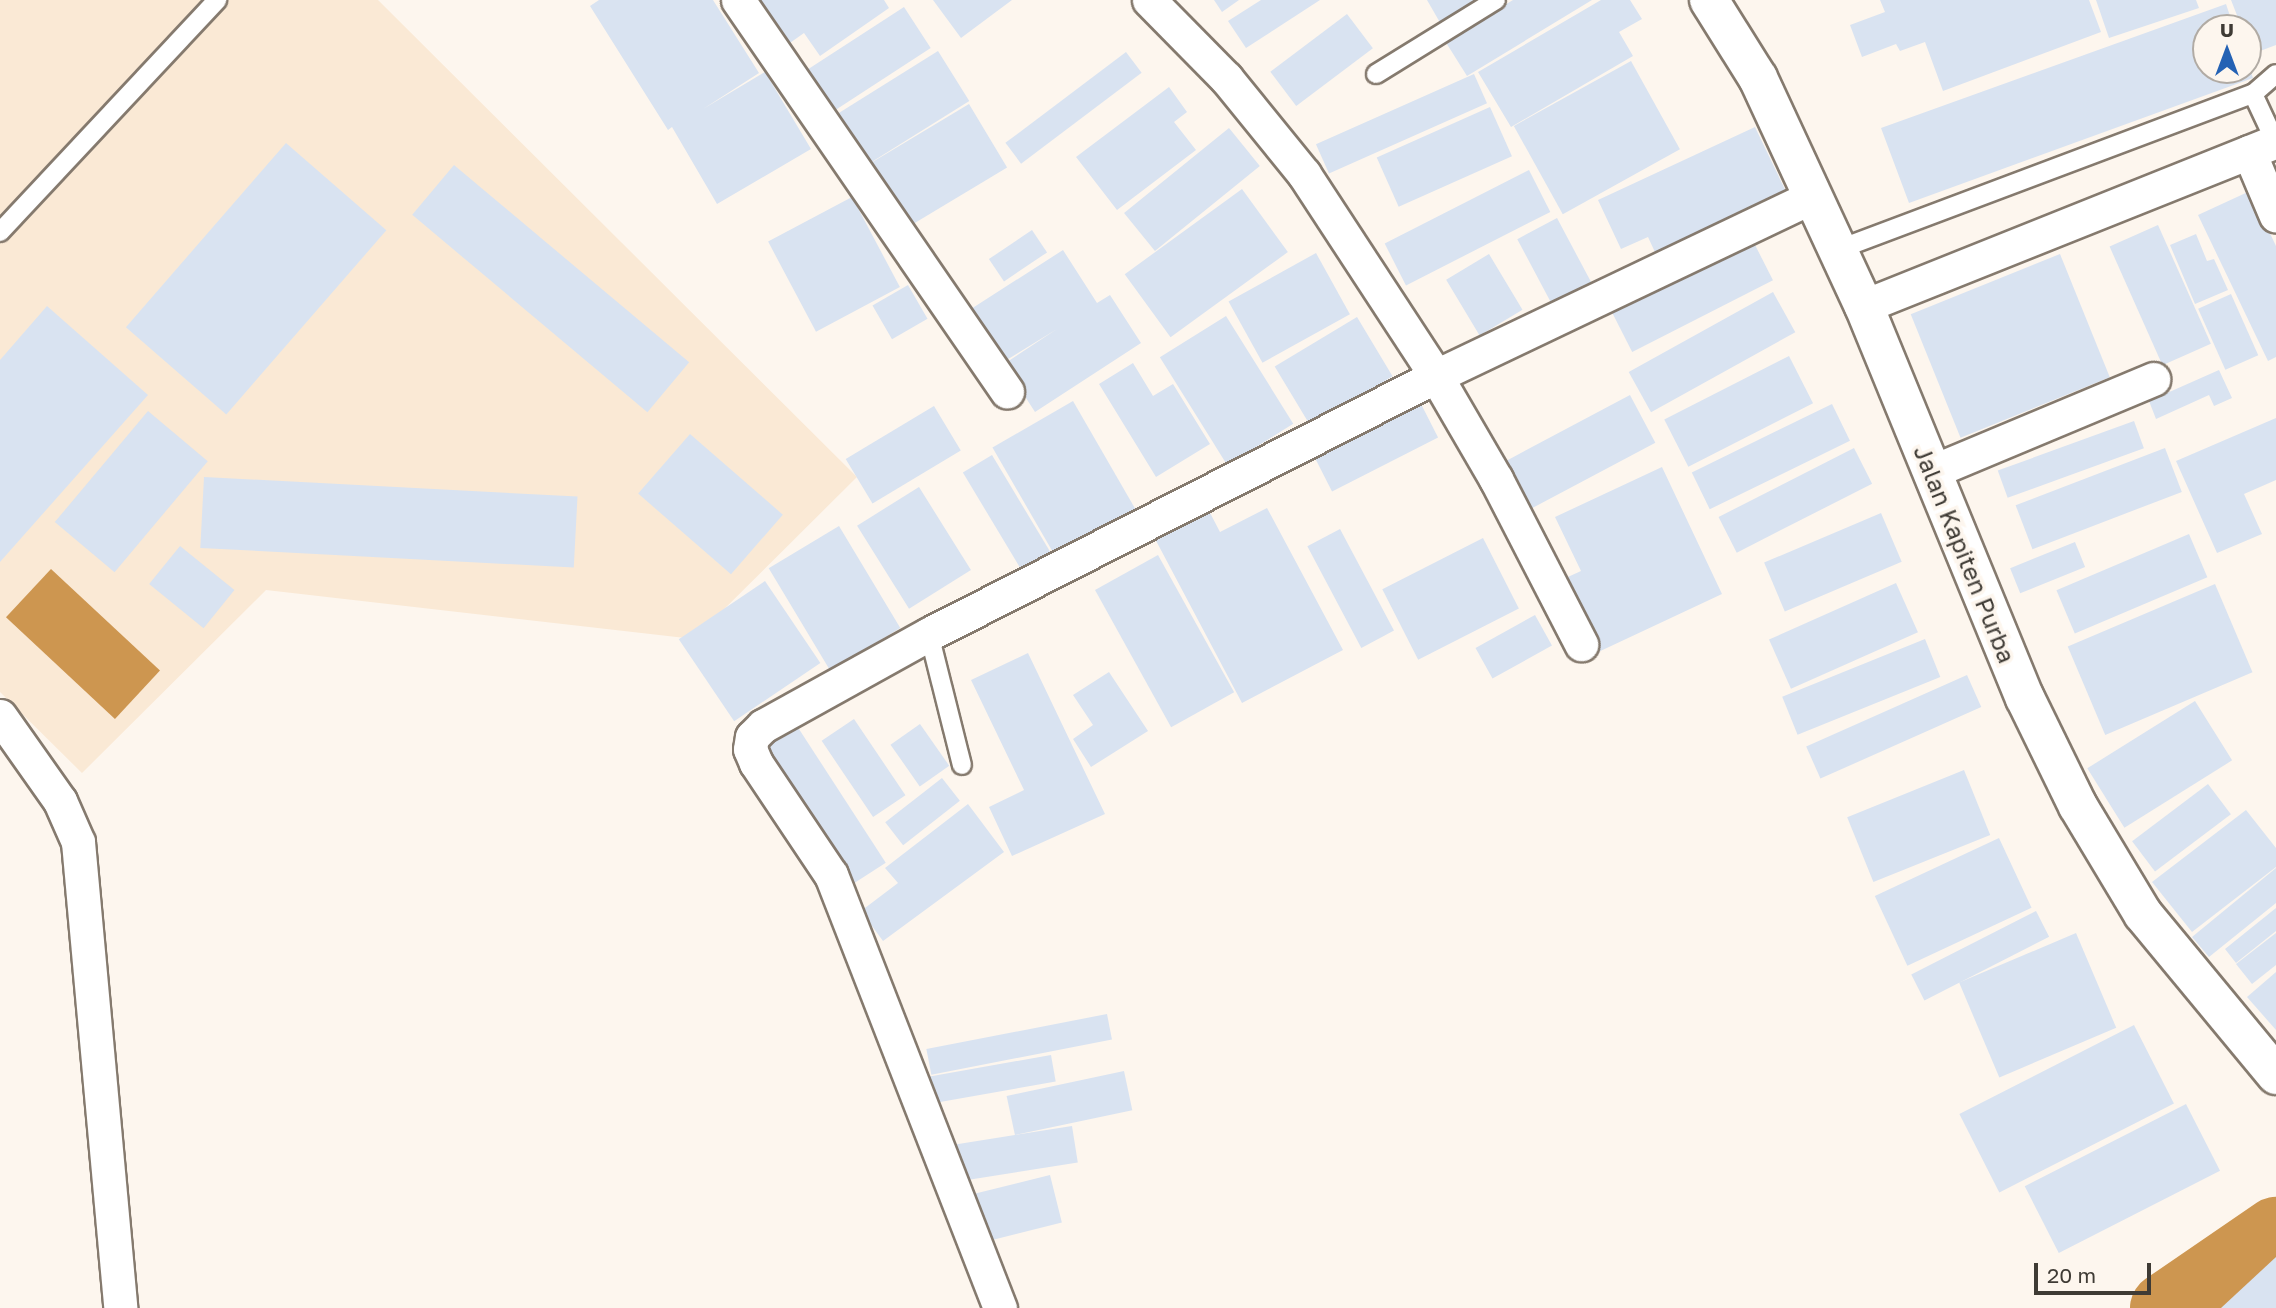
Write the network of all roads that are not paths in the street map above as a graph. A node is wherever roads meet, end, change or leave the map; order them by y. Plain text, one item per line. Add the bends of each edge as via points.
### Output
1 (217, 0) edge
2 (738, 0) edge
3 (1149, 0) edge
4 (1496, 0) edge
5 (1709, 0) edge
6 (1376, 74) dead end
7 (2276, 74) edge
8 (2253, 94) junction
9 (2267, 145) edge
10 (1812, 197) junction
11 (2276, 216) edge
12 (0, 232) edge
13 (1837, 250) junction
14 (1864, 306) junction
15 (1436, 376) junction
16 (2153, 379) dead end
17 (1007, 392) dead end
18 (1931, 472) junction
19 (929, 634) junction
20 (1581, 645) dead end
21 (0, 716) edge
22 (962, 765) dead end
23 (2276, 1076) edge
24 (120, 1308) edge
25 (1000, 1308) edge

1 - 12 lane
2 - 17 street
3 - 15 street via 1226,78 1304,174
4 - 6 lane
5 - 10 street, Jalan Kapiten Purba via 1758,78
7 - 8 lane
8 - 9 lane
8 - 13 lane
9 - 11 street
9 - 14 street
10 - 13 street, Jalan Kapiten Purba
10 - 15 street
13 - 14 street, Jalan Kapiten Purba
14 - 18 street, Jalan Kapiten Purba
15 - 19 street
15 - 20 street via 1496,479
16 - 18 street
18 - 23 street, Jalan Kapiten Purba via 2025,698 2078,806 2143,914
19 - 22 lane
19 - 25 street via 764,726 752,737 750,749 831,875
21 - 24 street via 60,801 78,842

